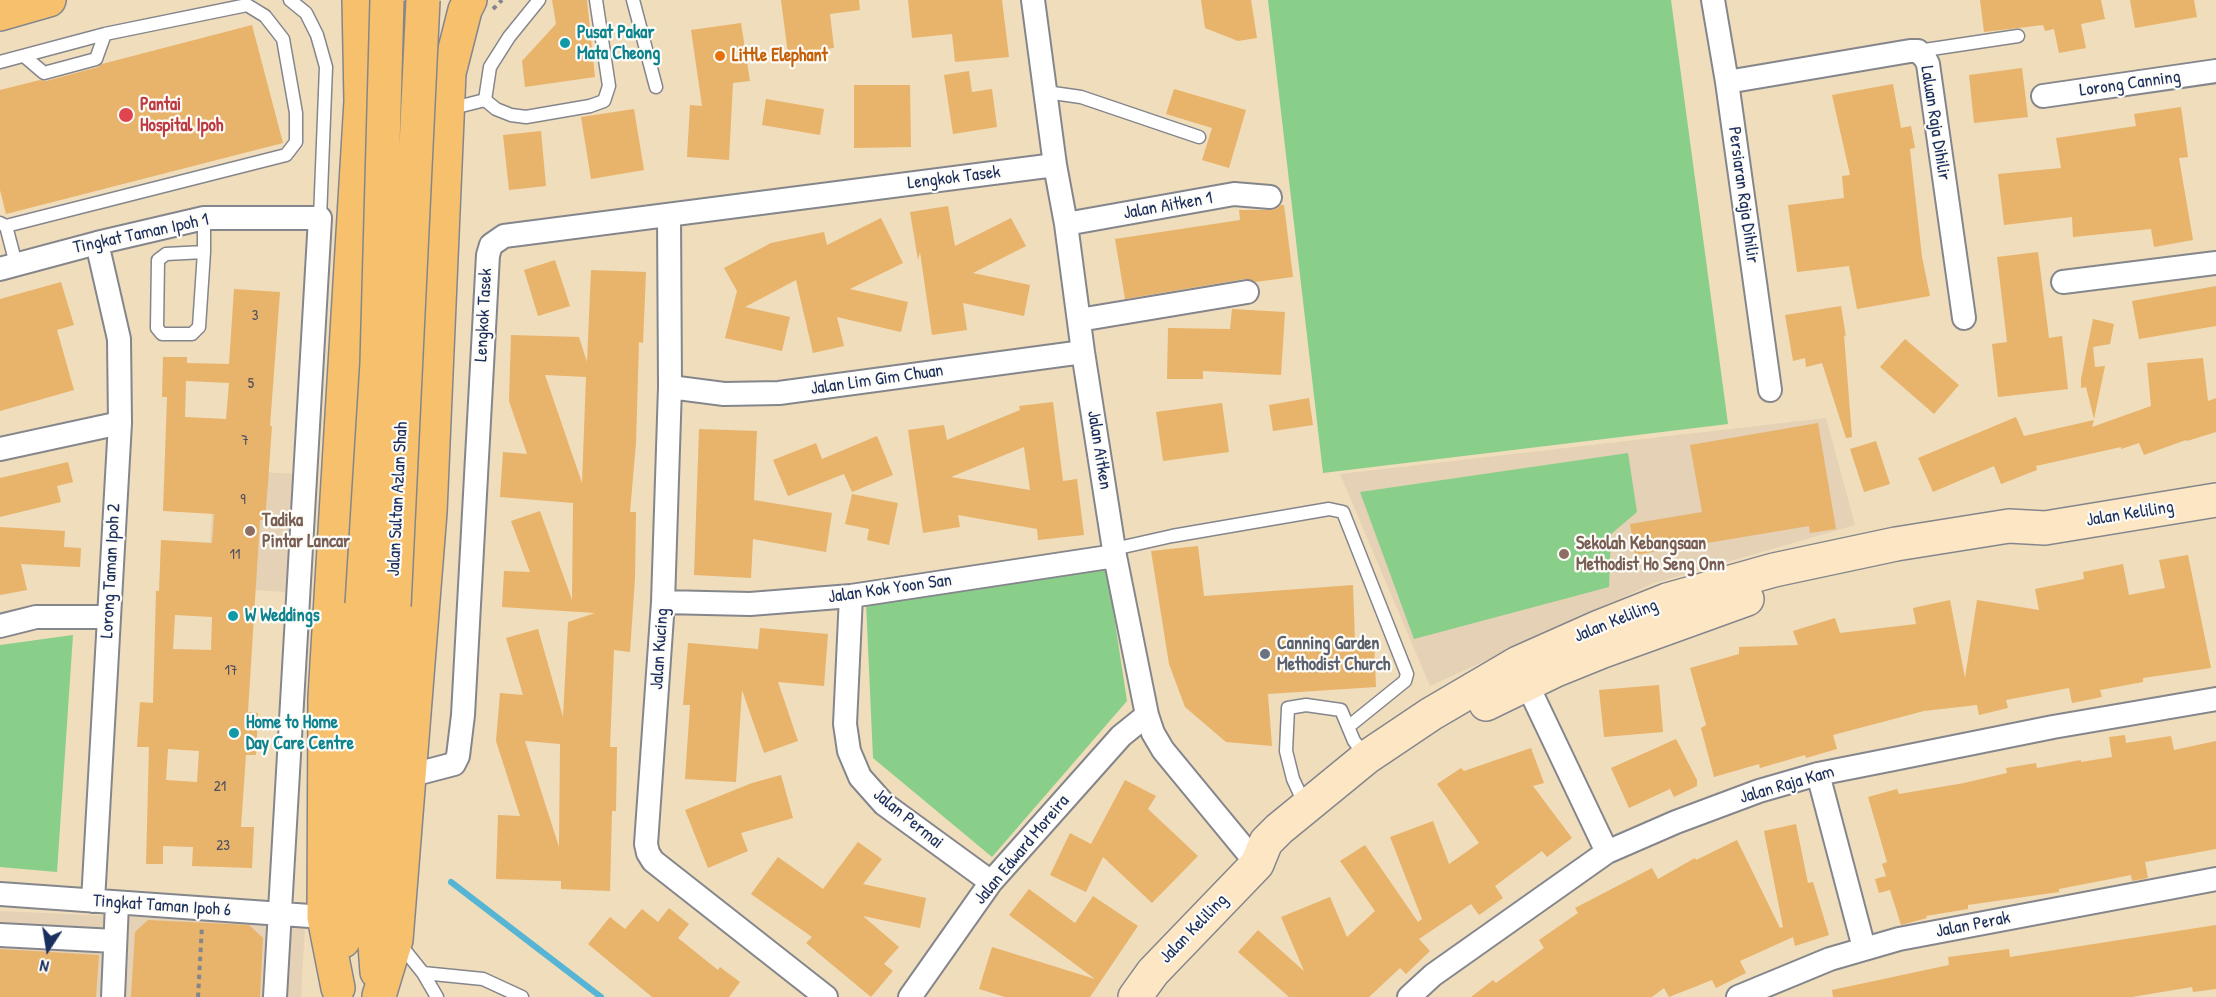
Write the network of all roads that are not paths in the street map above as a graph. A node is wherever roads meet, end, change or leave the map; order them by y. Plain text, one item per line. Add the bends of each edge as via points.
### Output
1 (49, 0) edge
2 (290, 0) edge
3 (340, 0) edge
4 (359, 0) edge
5 (387, 0) edge
6 (423, 0) edge
7 (451, 0) edge
8 (471, 0) edge
9 (539, 0) edge
10 (596, 0) edge
11 (633, 0) edge
12 (1033, 0) edge
13 (1713, 0) edge
14 (251, 2) edge
15 (0, 14) edge
16 (105, 34) junction
17 (2018, 36) dead end
18 (360, 50) junction
19 (1918, 51) junction
20 (24, 56) junction
21 (0, 62) edge
22 (2216, 71) edge
23 (1727, 82) junction
24 (656, 87) dead end
25 (448, 90) junction
26 (1046, 92) junction
27 (2043, 96) dead end
28 (485, 100) junction
29 (361, 101) junction
30 (1199, 137) dead end
31 (1055, 165) junction
32 (1270, 197) dead end
33 (669, 214) junction
34 (204, 218) junction
35 (320, 218) junction
36 (1066, 224) junction
37 (3, 225) edge
38 (97, 243) junction
39 (204, 252) junction
40 (2216, 263) edge
41 (8, 266) edge
42 (2063, 282) dead end
43 (1247, 292) dead end
44 (1964, 318) dead end
45 (1079, 320) junction
46 (1083, 352) junction
47 (670, 387) junction
48 (1770, 390) dead end
49 (120, 423) junction
50 (0, 449) edge
51 (2216, 500) edge
52 (2045, 528) junction
53 (1115, 553) junction
54 (851, 596) junction
55 (663, 602) junction
56 (378, 605) junction
57 (108, 617) junction
58 (0, 627) edge
59 (1527, 684) junction
60 (2216, 699) edge
61 (1147, 715) junction
62 (1348, 727) junction
63 (1367, 757) junction
64 (1818, 774) junction
65 (408, 776) junction
66 (1306, 806) junction
67 (1607, 852) junction
68 (1257, 864) junction
69 (2216, 879) edge
70 (991, 882) junction
71 (0, 894) edge
72 (93, 901) junction
73 (117, 903) junction
74 (281, 914) junction
75 (324, 917) junction
76 (0, 935) edge
77 (396, 940) junction
78 (116, 941) junction
79 (1864, 948) junction
80 (423, 973) junction
81 (338, 993) edge
82 (113, 997) edge
83 (275, 997) edge
84 (379, 997) edge
85 (437, 997) edge
86 (522, 997) edge
87 (826, 997) edge
88 (910, 997) edge
89 (1135, 997) edge
90 (1409, 997) edge
91 (1738, 997) edge

1 - 15 main road
2 - 35 lane via 310,20 326,67
3 - 18 main road
4 - 18 main road
5 - 56 main road, Jalan Sultan Azlan Shah, bridge via 377,363
6 - 56 main road, Jalan Sultan Azlan Shah, bridge
7 - 25 main road
8 - 25 main road via 465,10
9 - 28 lane via 490,67
10 - 28 lane via 609,86 604,101 526,117 496,109
11 - 24 lane
12 - 26 street, Jalan Aitken
13 - 23 street, Persiaran Raja Dihilir
14 - 16 lane
14 - 37 lane via 283,39 296,113 296,142 286,155
16 - 20 lane
16 - 20 lane via 96,59 44,73
17 - 19 lane
18 - 29 main road
19 - 23 street, Laluan Raja Dihilir
19 - 44 street, Laluan Raja Dihilir via 1928,64
20 - 21 lane
22 - 27 street, Lorong Canning
23 - 48 street, Persiaran Raja Dihilir
25 - 28 lane
25 - 29 main road via 439,58 417,47 390,46 365,63
25 - 65 main road via 430,512
26 - 30 lane via 1082,97
26 - 31 street, Jalan Aitken
29 - 75 main road via 325,697
31 - 33 street, Lengkok Tasek
31 - 36 street, Jalan Aitken
32 - 36 street, Jalan Aitken 1 via 1234,194
33 - 47 street, Jalan Kucing
33 - 65 street, Lengkok Tasek via 504,236 492,245 488,255 458,756 454,764
34 - 35 street, Tingkat Taman Ipoh 1
34 - 38 street, Tingkat Taman Ipoh 1
34 - 39 lane
35 - 74 street
36 - 45 street, Jalan Aitken
37 - 41 lane
38 - 41 street, Tingkat Taman Ipoh 1
38 - 49 street, Lorong Taman Ipoh 2 via 119,339
39 - 39 lane via 199,327 192,334 162,334 157,328 158,260 166,254
40 - 42 street
43 - 45 street
45 - 46 street, Jalan Aitken
46 - 47 street, Jalan Lim Gim Chuan via 778,393
46 - 53 street, Jalan Aitken
47 - 55 street, Jalan Kucing
49 - 50 street
49 - 57 street, Lorong Taman Ipoh 2
51 - 52 main road, Jalan Keliling
52 - 59 main road, Jalan Keliling via 2012,543 1887,563 1797,584 1660,629
52 - 63 main road, Jalan Keliling via 2009,526 1896,543 1774,570 1667,600 1518,663
53 - 54 street, Jalan Kok Yoon San
53 - 61 street, Jalan Aitken
53 - 62 lane via 1172,536 1329,509 1344,512 1407,674 1406,681
54 - 55 street, Jalan Kok Yoon San via 750,604
54 - 70 street, Jalan Permai via 845,724 849,752 860,777 884,804
55 - 87 street, Jalan Kucing via 648,853 653,861
56 - 81 main road, Jalan Sultan Azlan Shah
56 - 84 main road, Jalan Sultan Azlan Shah via 374,932
57 - 58 street via 36,617
57 - 72 street, Lorong Taman Ipoh 2
59 - 67 street
59 - 68 main road, Jalan Keliling via 1480,707 1406,754 1291,846
60 - 64 street, Jalan Raja Kam
61 - 68 street, Jalan Aitken via 1163,750
61 - 70 street, Jalan Edward Moreira via 1120,736
62 - 63 lane
62 - 66 lane via 1341,710 1306,705 1288,708 1286,751
63 - 66 main road, Jalan Keliling
64 - 67 street, Jalan Raja Kam via 1759,791
64 - 79 street
65 - 77 main road
66 - 68 main road, Jalan Keliling via 1266,842
67 - 90 street, Jalan Raja Kam via 1442,968
68 - 89 main road, Jalan Keliling via 1153,972
69 - 79 street, Jalan Perak
70 - 88 street, Jalan Edward Moreira
71 - 72 street, Tingkat Taman Ipoh 6
72 - 73 street, Tingkat Taman Ipoh 6
73 - 74 street, Tingkat Taman Ipoh 6
73 - 78 street
74 - 75 street, Tingkat Taman Ipoh 6
74 - 83 street
75 - 81 main road
76 - 78 street
77 - 80 lane
77 - 84 main road
78 - 82 street
79 - 91 street, Jalan Perak
80 - 85 lane
80 - 86 lane via 483,979

